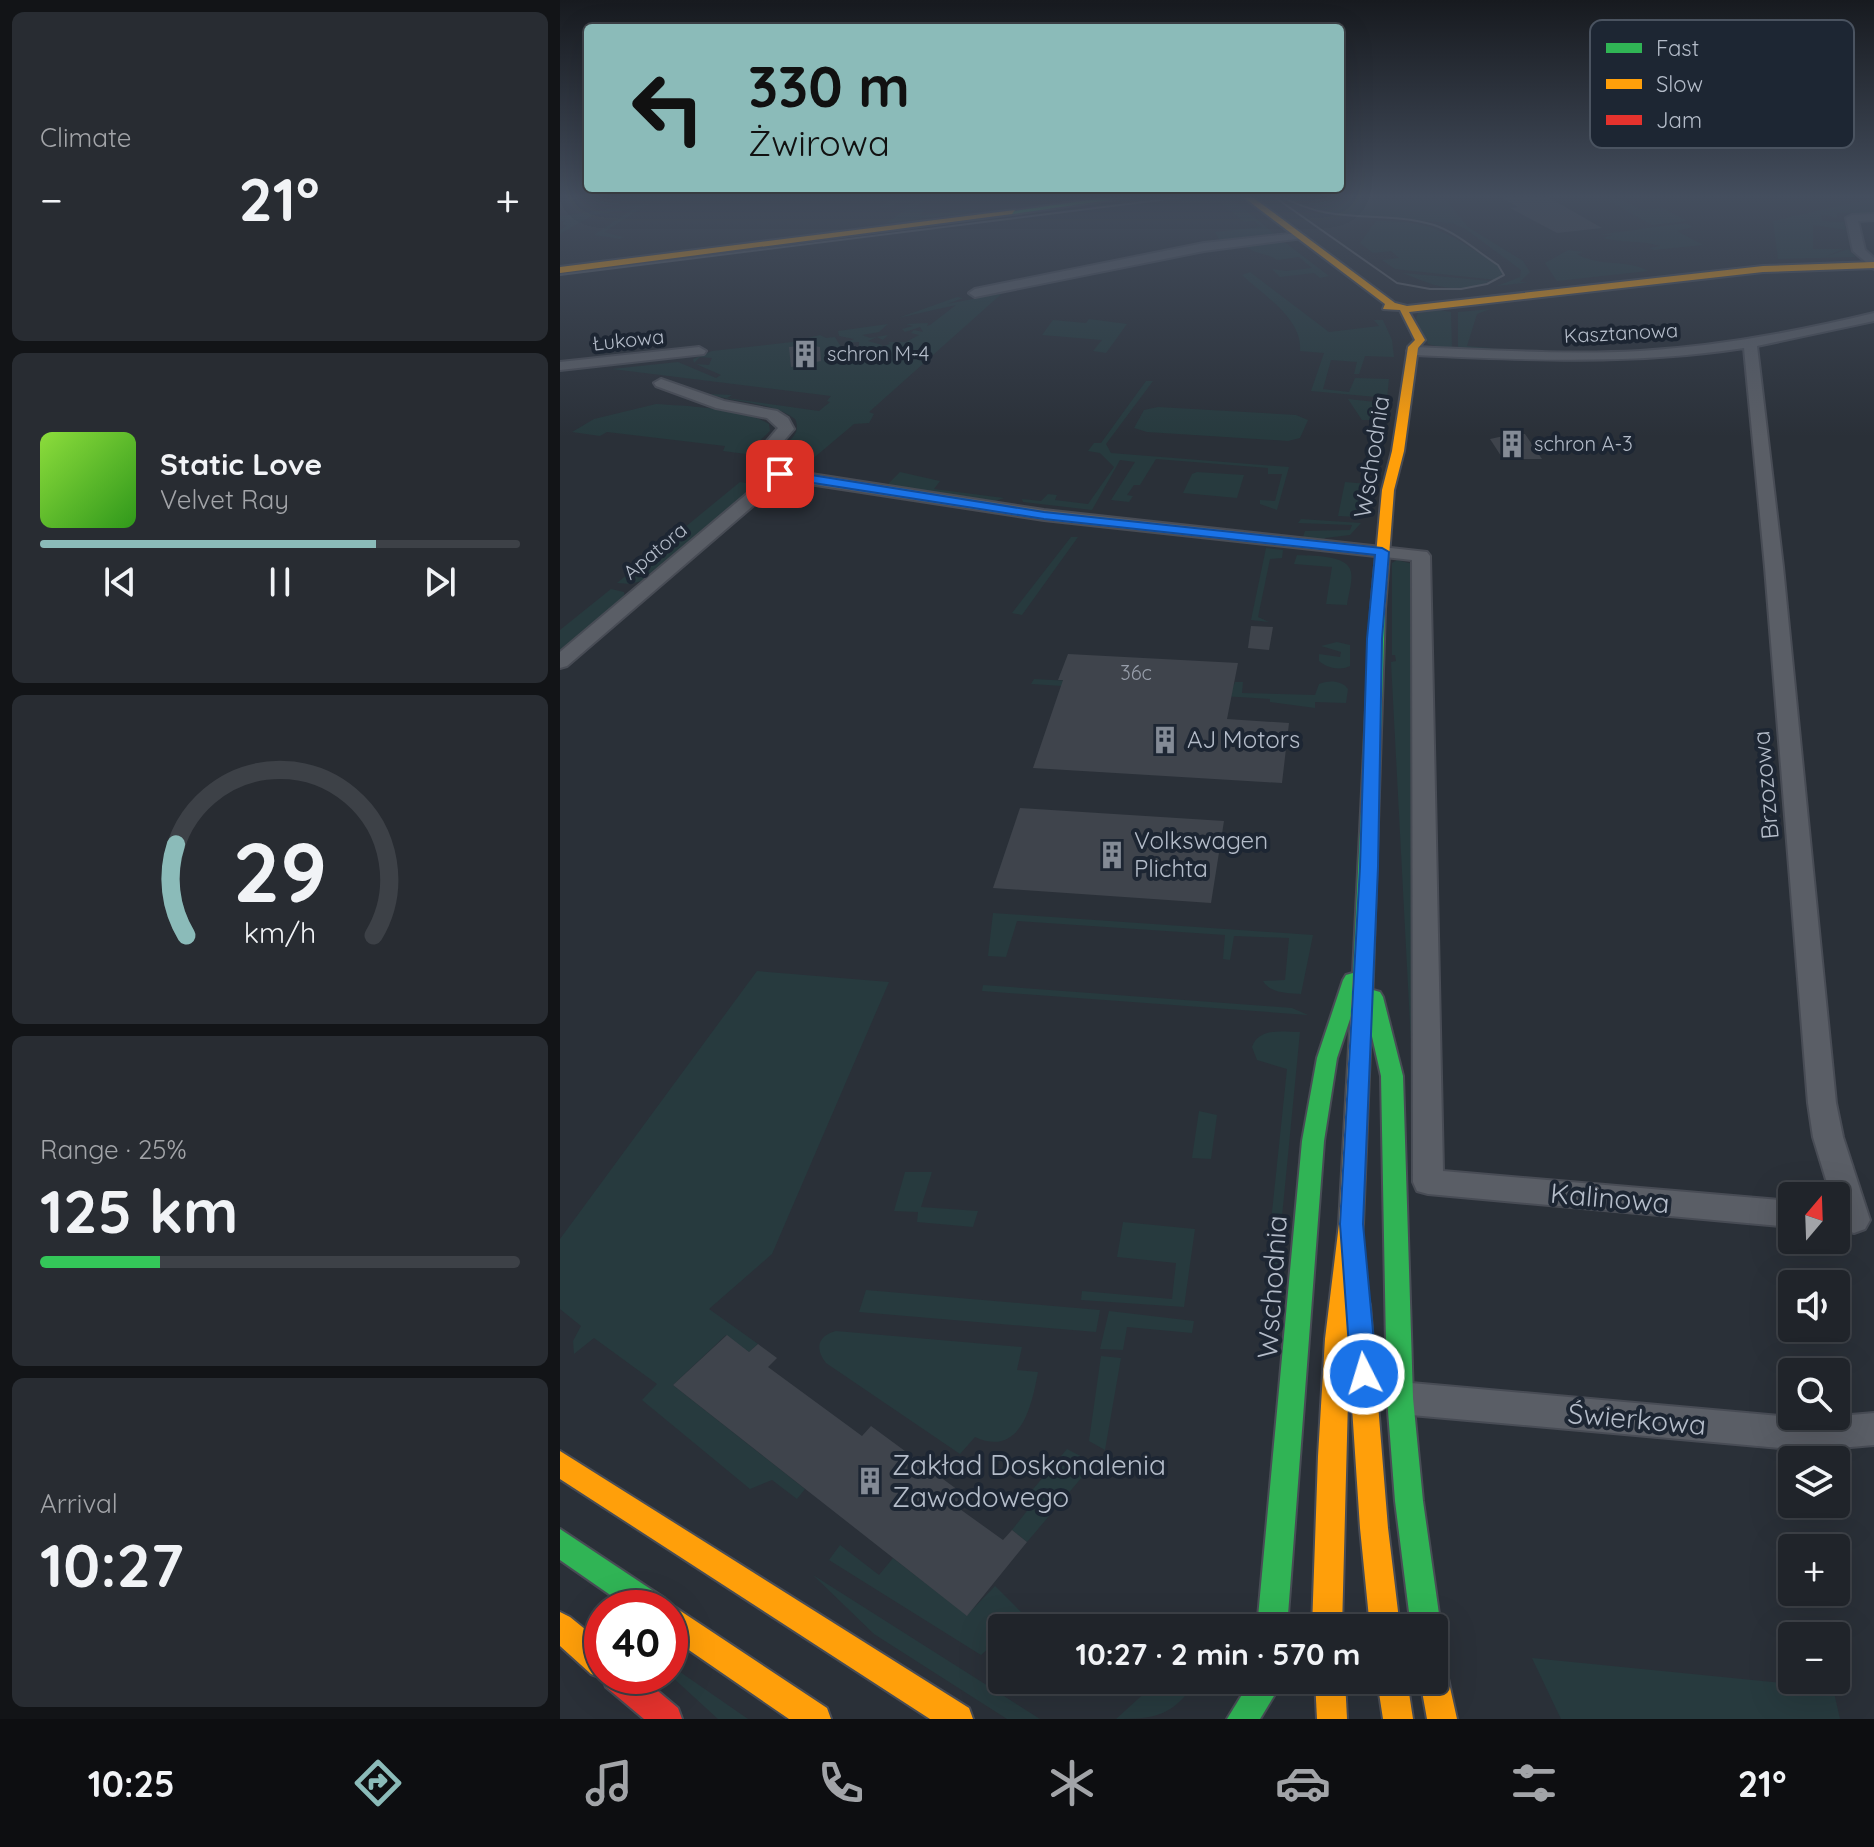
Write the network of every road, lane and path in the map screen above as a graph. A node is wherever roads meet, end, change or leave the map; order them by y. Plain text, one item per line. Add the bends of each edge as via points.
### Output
1 (1059, 276) edge
2 (1354, 276) edge
3 (1694, 276) edge
4 (975, 293) dead end
5 (1398, 308) junction
6 (1874, 317) edge
7 (1750, 341) junction
8 (1414, 349) junction
9 (699, 351) dead end
10 (560, 366) edge
11 (661, 383) dead end
12 (780, 474) junction
13 (1382, 552) junction
14 (560, 662) edge
15 (1363, 958) junction
16 (1778, 1213) edge
17 (1855, 1220) edge
18 (1351, 1224) junction
19 (1400, 1398) junction
20 (1874, 1429) edge
21 (560, 1464) edge
22 (560, 1543) edge
23 (628, 1590) edge
24 (1273, 1614) edge
25 (1327, 1614) edge
26 (1383, 1614) edge
27 (1424, 1614) edge
28 (560, 1627) edge
29 (688, 1631) edge
30 (584, 1648) edge
31 (638, 1694) edge
32 (1259, 1694) edge
33 (1268, 1694) edge
34 (1331, 1694) edge
35 (1394, 1694) edge
36 (1437, 1694) edge
37 (667, 1719) edge
38 (816, 1719) edge
39 (958, 1719) edge
40 (1242, 1719) edge
41 (1267, 1719) edge
42 (1332, 1719) edge
43 (1398, 1719) edge
44 (1442, 1719) edge

1 - 4 street
2 - 5 street
3 - 5 street
5 - 8 street, Wschodnia via 1420,340
6 - 7 street, Kasztanowa
7 - 8 street, Kasztanowa via 1633,356
7 - 17 street, Brzozowa via 1822,1103
8 - 13 street, Wschodnia
9 - 10 street, Łukowa
11 - 12 street via 783,421 783,434 759,460 763,468
12 - 13 street via 1044,515
12 - 14 street, Apatora
13 - 15 street, Wschodnia
13 - 16 street, Kalinowa via 1421,556 1428,1182
15 - 18 street, Wschodnia
15 - 19 street, Wschodnia via 1392,1076
15 - 24 street, Wschodnia via 1340,1007 1328,1054 1308,1178
18 - 25 street, Wschodnia via 1338,1339
18 - 26 street, Wschodnia
19 - 20 street, Świerkowa via 1781,1432
19 - 27 street, Wschodnia
21 - 39 street
22 - 23 street
28 - 30 street
29 - 38 street
31 - 37 street
32 - 40 street
33 - 41 street
34 - 42 street
35 - 43 street
36 - 44 street

